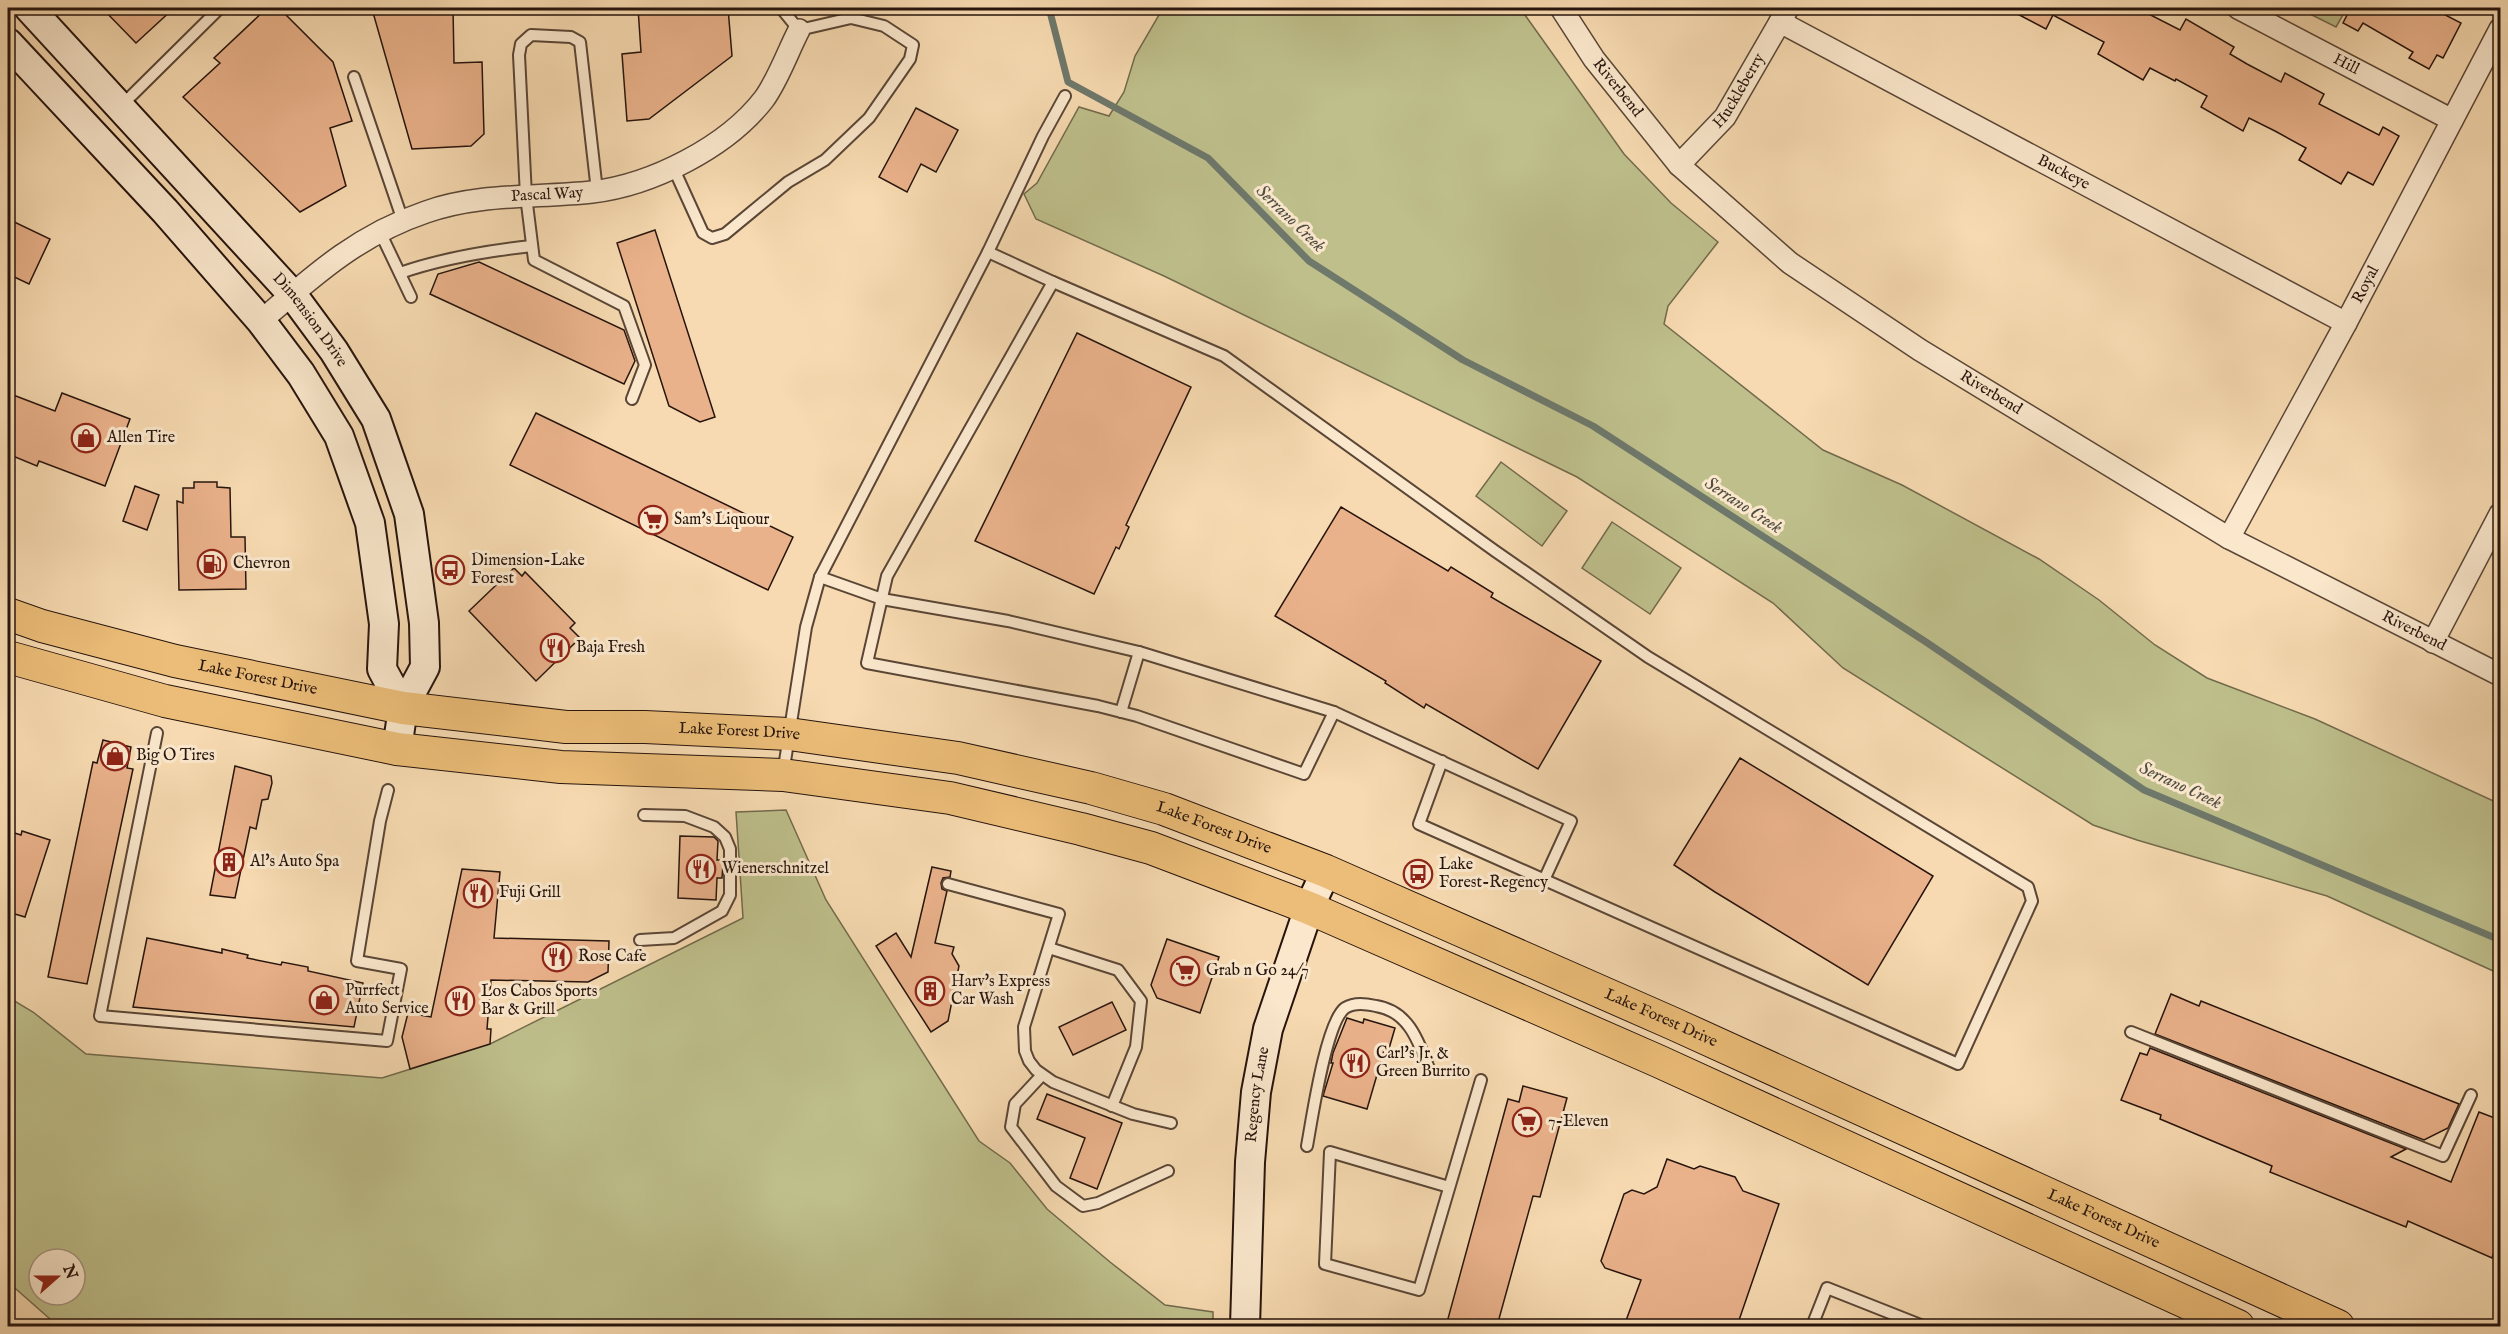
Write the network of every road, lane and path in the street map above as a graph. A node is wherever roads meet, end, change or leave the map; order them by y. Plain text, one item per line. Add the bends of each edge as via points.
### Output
1 (29, 8) edge
2 (220, 8) edge
3 (781, 8) edge
4 (1561, 8) edge
5 (2238, 8) edge
6 (1784, 15) edge
7 (799, 30) junction
8 (2500, 30) edge
9 (8, 43) edge
10 (354, 77) dead end
11 (1065, 96) dead end
12 (120, 107) junction
13 (2452, 120) junction
14 (1679, 165) junction
15 (673, 167) junction
16 (597, 191) junction
17 (526, 196) junction
18 (403, 221) junction
19 (380, 232) junction
20 (532, 246) junction
21 (988, 252) junction
22 (400, 273) junction
23 (1053, 282) junction
24 (292, 294) junction
25 (411, 297) dead end
26 (261, 321) junction
27 (2346, 323) junction
28 (632, 399) dead end
29 (2500, 514) edge
30 (2229, 538) junction
31 (820, 577) junction
32 (882, 599) junction
33 (8, 614) edge
34 (2433, 642) junction
35 (1138, 652) junction
36 (8, 657) edge
37 (2500, 675) edge
38 (403, 708) junction
39 (1121, 712) junction
40 (1334, 712) junction
41 (157, 733) dead end
42 (789, 734) junction
43 (397, 749) junction
44 (1442, 761) junction
45 (783, 775) junction
46 (388, 790) dead end
47 (644, 815) dead end
48 (1326, 871) junction
49 (1544, 880) junction
50 (948, 884) dead end
51 (1309, 908) junction
52 (640, 940) dead end
53 (1049, 948) junction
54 (2131, 1032) dead end
55 (1428, 1066) dead end
56 (1042, 1075) junction
57 (1481, 1080) dead end
58 (2471, 1095) dead end
59 (1112, 1106) junction
60 (1171, 1123) dead end
61 (1307, 1146) dead end
62 (1168, 1171) dead end
63 (1449, 1187) junction
64 (1245, 1326) edge
65 (1812, 1326) edge
66 (1923, 1326) edge
67 (2238, 1326) edge
68 (2338, 1326) edge

1 - 12 main road, Dimension Drive
2 - 12 lane
3 - 7 lane
4 - 14 street, Riverbend via 1594,59
5 - 13 street, Hill
6 - 14 street, Huckleberry via 1725,117
6 - 27 street, Buckeye
7 - 15 street, Pascal Way via 764,98 727,135
7 - 15 lane via 851,18 884,26 913,45 910,59 869,118 825,160 788,182 725,234 712,238 703,233
8 - 13 street, Royal
9 - 26 main road via 165,211
10 - 18 lane
11 - 21 lane via 1011,198
12 - 24 main road, Dimension Drive
13 - 27 street, Royal
14 - 30 street, Riverbend via 1790,263 1920,350
15 - 16 street, Pascal Way via 640,181
16 - 17 street, Pascal Way
16 - 17 lane via 580,42 531,35 521,44 519,55
17 - 18 street, Pascal Way via 486,199 427,211
17 - 20 lane
18 - 19 street, Pascal Way
19 - 22 lane
19 - 24 street, Pascal Way via 335,257
20 - 22 lane via 471,253
20 - 28 lane via 534,260 624,306 645,365
21 - 23 lane
21 - 31 lane
22 - 25 lane
23 - 32 lane via 887,576
23 - 49 lane via 1224,356 1648,657 2028,887 2032,901 1958,1064
24 - 26 street, Pascal Way
24 - 38 main road, Dimension Drive via 334,351 376,419 408,514 424,623 425,667
26 - 38 main road via 301,374 339,436 365,505 384,624 382,669
27 - 30 street, Royal
29 - 34 street
30 - 34 street, Riverbend
31 - 32 lane
31 - 42 lane via 806,627
32 - 35 lane via 1008,621
32 - 39 lane via 867,663
33 - 38 main road, Lake Forest Drive via 175,661
34 - 37 street, Riverbend
35 - 39 lane
35 - 40 lane
36 - 43 main road via 165,701
38 - 42 main road, Lake Forest Drive via 566,727
38 - 43 main road, Dimension Drive
39 - 40 lane via 1304,774
40 - 44 lane
41 - 46 lane via 100,1016 387,1041 401,969 357,961
42 - 45 lane
42 - 48 main road, Lake Forest Drive via 958,758 1091,788 1164,809
43 - 45 main road via 561,767
44 - 49 lane via 1419,824
44 - 49 lane via 1571,821
45 - 51 main road via 950,798 1081,828 1151,848
47 - 52 lane via 685,816 714,827 725,837 730,849 730,895 722,911 674,938
48 - 51 main road, Regency Lane
48 - 68 main road, Lake Forest Drive via 1674,1023
50 - 53 lane via 1059,914
51 - 64 main road, Regency Lane via 1268,1029 1256,1092 1249,1173
51 - 67 main road via 1658,1061
53 - 56 lane via 1023,1040 1029,1061
53 - 59 lane via 1118,970 1141,1001 1136,1047
54 - 58 lane via 2443,1156
55 - 61 lane via 1409,1025 1398,1015 1380,1006 1359,1003 1346,1008 1337,1017 1329,1041
56 - 59 lane
56 - 62 lane via 1015,1104 1011,1127 1056,1186 1083,1206
57 - 63 lane
59 - 60 lane
63 - 63 lane via 1419,1290 1325,1264 1330,1152
65 - 66 lane via 1827,1288

